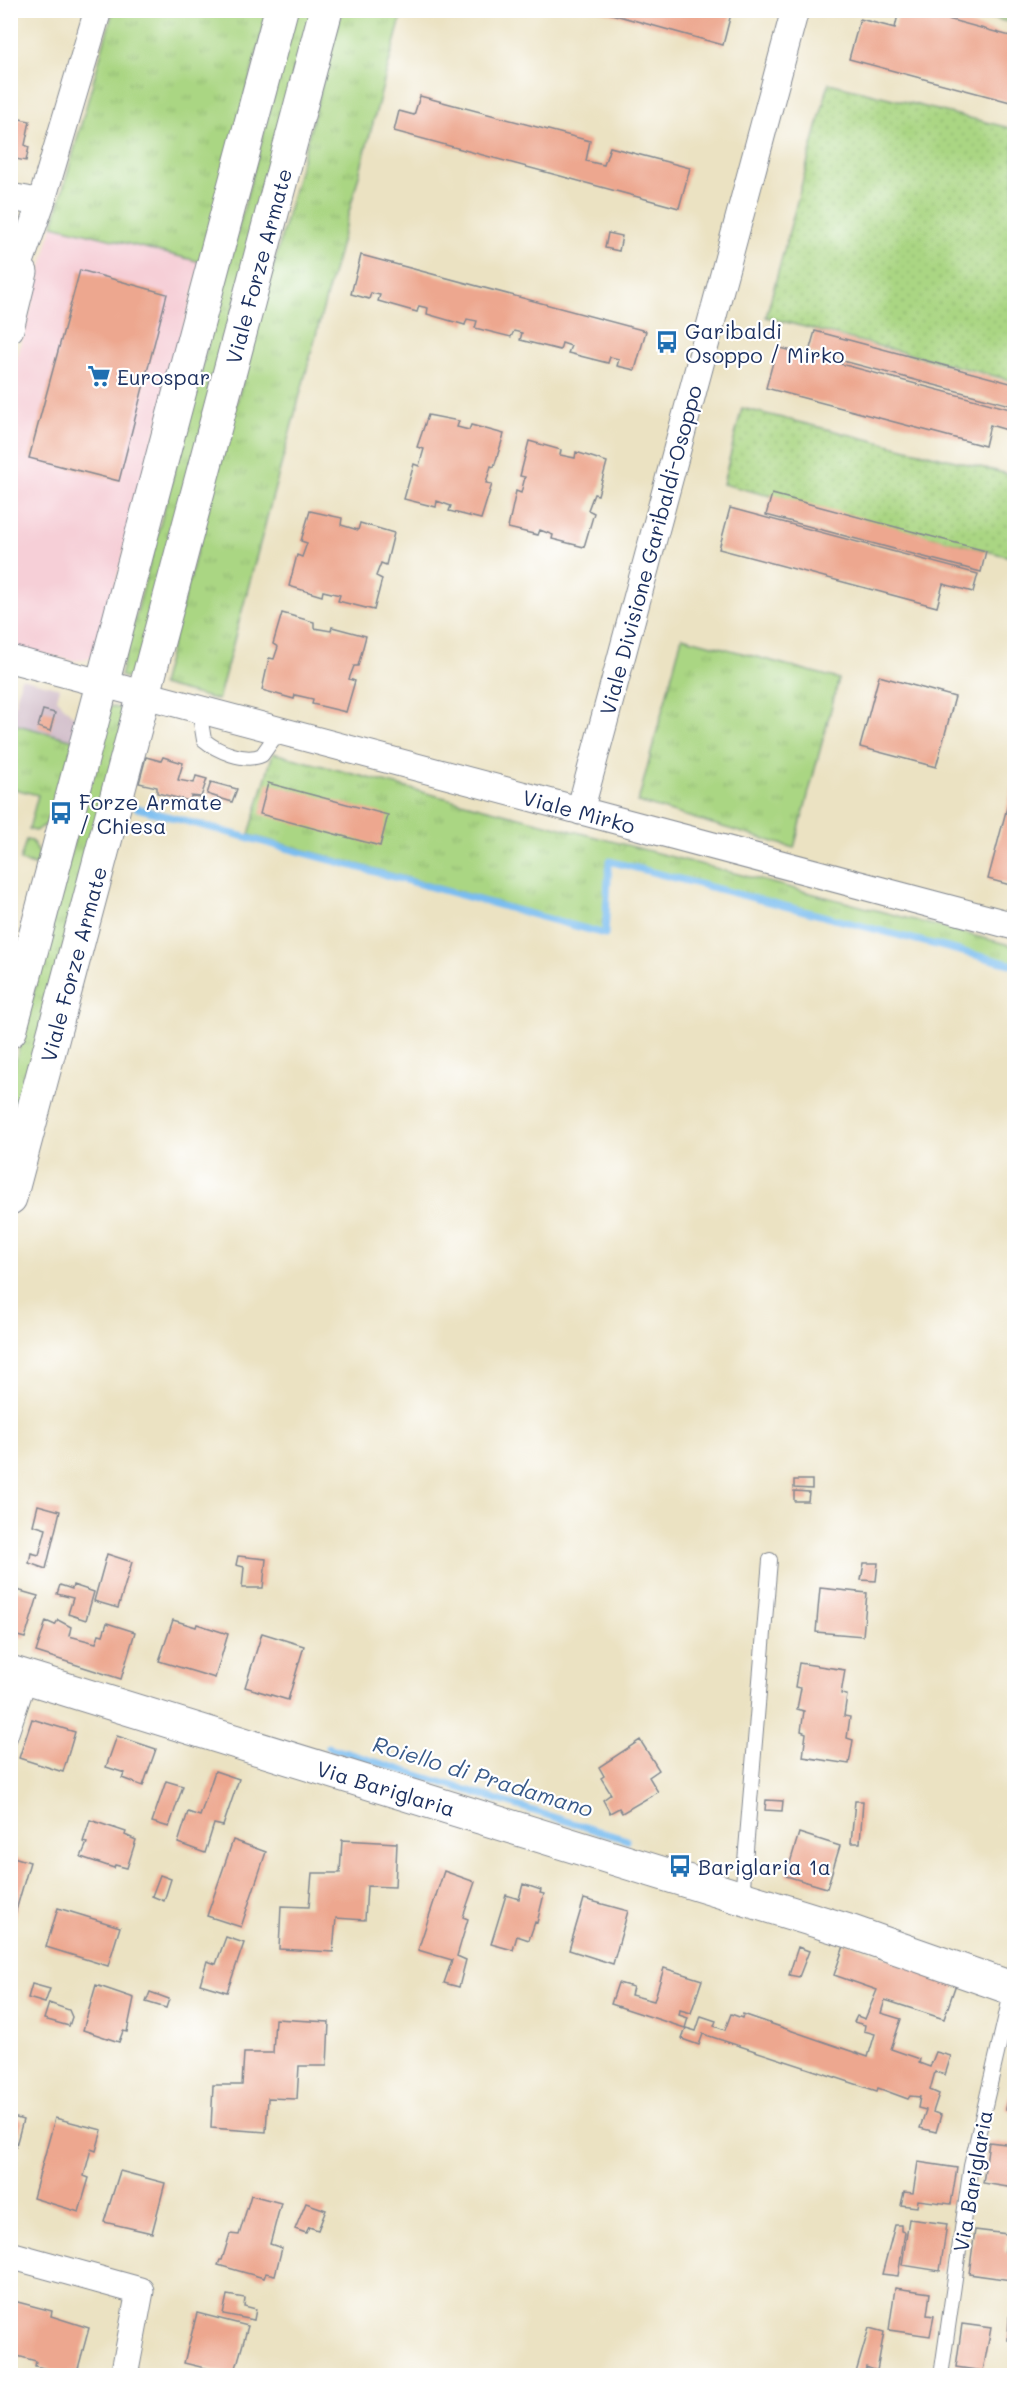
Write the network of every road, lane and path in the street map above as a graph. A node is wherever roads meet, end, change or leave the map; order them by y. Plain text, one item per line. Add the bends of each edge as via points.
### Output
1 (98, 10) edge
2 (281, 10) edge
3 (326, 10) edge
4 (795, 10) edge
5 (26, 200) edge
6 (10, 290) edge
7 (10, 329) edge
8 (10, 659) edge
9 (103, 684) junction
10 (144, 696) junction
11 (580, 811) junction
12 (1014, 926) edge
13 (10, 1031) edge
14 (10, 1198) edge
15 (770, 1560) dead end
16 (20, 1675) edge
17 (10, 1738) edge
18 (742, 1898) junction
19 (1013, 1989) edge
20 (10, 2254) edge
21 (124, 2376) edge
22 (941, 2376) edge

1 - 5 street
2 - 9 street, Viale Forze Armate
3 - 10 street, Viale Forze Armate
4 - 11 street, Viale Divisione Garibaldi-Osoppo
5 - 6 street
5 - 7 street
8 - 9 street
9 - 10 street
9 - 13 street, Viale Forze Armate
10 - 11 street, Viale Mirko
10 - 14 street, Viale Forze Armate
11 - 12 street, Viale Mirko
15 - 18 lane
16 - 17 lane, Via Bariglaria
16 - 18 street, Via Bariglaria
18 - 19 street, Via Bariglaria
19 - 22 lane, Via Bariglaria via 971,2166
20 - 21 street via 140,2291

